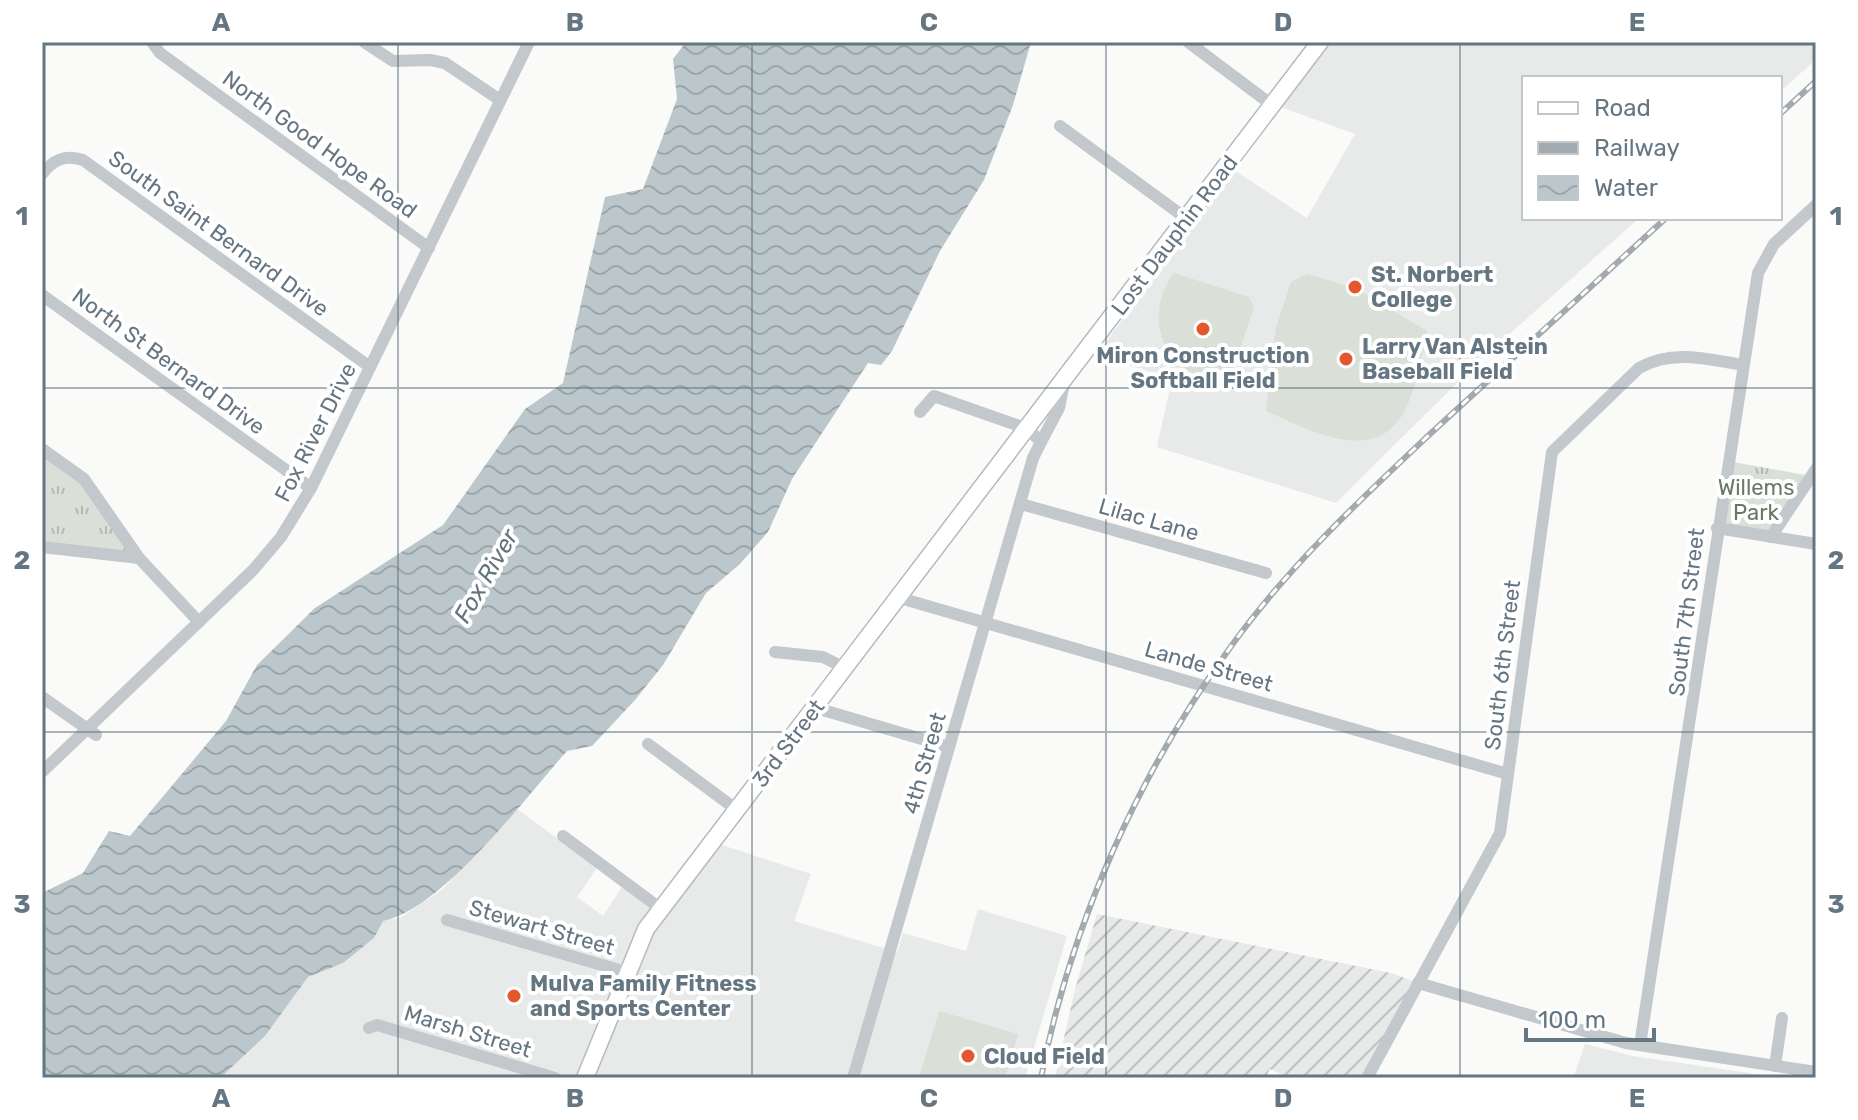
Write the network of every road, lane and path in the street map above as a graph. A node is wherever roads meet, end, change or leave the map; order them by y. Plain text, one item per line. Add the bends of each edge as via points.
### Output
1 (152, 42) edge
2 (364, 42) edge
3 (529, 42) edge
4 (1188, 42) edge
5 (1320, 42) edge
6 (500, 100) junction
7 (1272, 105) junction
8 (1060, 126) dead end
9 (42, 174) edge
10 (1816, 205) edge
11 (1187, 219) junction
12 (429, 248) junction
13 (42, 295) edge
14 (1743, 365) junction
15 (370, 367) junction
16 (1065, 380) junction
17 (920, 412) dead end
18 (1028, 429) junction
19 (1041, 442) junction
20 (42, 449) edge
21 (1033, 458) junction
22 (1816, 469) edge
23 (311, 488) junction
24 (1021, 504) junction
25 (1717, 528) junction
26 (1771, 537) junction
27 (1816, 544) edge
28 (42, 547) edge
29 (139, 558) junction
30 (1266, 573) dead end
31 (900, 598) junction
32 (199, 622) junction
33 (986, 623) junction
34 (775, 652) dead end
35 (845, 668) junction
36 (42, 697) edge
37 (816, 708) junction
38 (92, 732) junction
39 (648, 744) dead end
40 (949, 747) junction
41 (42, 772) edge
42 (1508, 774) junction
43 (737, 810) junction
44 (563, 836) dead end
45 (661, 909) junction
46 (447, 920) dead end
47 (626, 972) junction
48 (1418, 983) junction
49 (1782, 1018) dead end
50 (369, 1028) dead end
51 (1640, 1045) junction
52 (1775, 1066) junction
53 (1816, 1072) edge
54 (555, 1078) edge
55 (585, 1078) edge
56 (853, 1078) edge
57 (1367, 1078) edge

1 - 12 street, North Good Hope Road via 160,53
2 - 6 street via 393,61 445,63
3 - 6 street, Fox River Drive
4 - 7 street
5 - 7 main road, Lost Dauphin Road
6 - 12 street, Fox River Drive
7 - 11 main road, Lost Dauphin Road
8 - 11 street
9 - 15 street, South Saint Bernard Drive via 56,160 83,160
10 - 14 street, South 7th Street via 1764,256
11 - 16 main road, Lost Dauphin Road
12 - 15 street, Fox River Drive
13 - 23 street, North St Bernard Drive
14 - 25 street, South 7th Street
14 - 42 street, South 6th Street via 1678,355 1656,358 1552,452
15 - 23 street, Fox River Drive
16 - 18 main road, Lost Dauphin Road
16 - 19 street, 4th Street via 1059,408
17 - 18 street via 934,396
18 - 19 street
18 - 21 street, 4th Street via 1026,442
18 - 31 main road, 3rd Street
19 - 21 street, 4th Street
20 - 29 street via 84,479
21 - 24 street, 4th Street
22 - 26 street
23 - 32 street, Fox River Drive via 281,537
24 - 30 street, Lilac Lane
24 - 33 street, 4th Street
25 - 26 street
25 - 51 street, South 7th Street via 1697,690
26 - 27 street
28 - 29 street
29 - 32 street
31 - 33 street, Lande Street
31 - 35 main road, 3rd Street
32 - 38 street, Fox River Drive
33 - 40 street, 4th Street
33 - 42 street, Lande Street
34 - 35 street via 823,657
35 - 37 main road, 3rd Street
36 - 38 street
37 - 40 street
37 - 43 main road, 3rd Street
38 - 41 street, Fox River Drive
39 - 43 street
40 - 56 street, 4th Street
42 - 48 street, South 6th Street via 1500,833
43 - 45 main road, 3rd Street
44 - 45 street
45 - 47 main road, 3rd Street
46 - 47 street, Stewart Street
47 - 55 main road, 3rd Street
48 - 51 street
48 - 57 street, South 6th Street
49 - 52 street
50 - 54 street, Marsh Street via 377,1025
51 - 52 street
52 - 53 street

